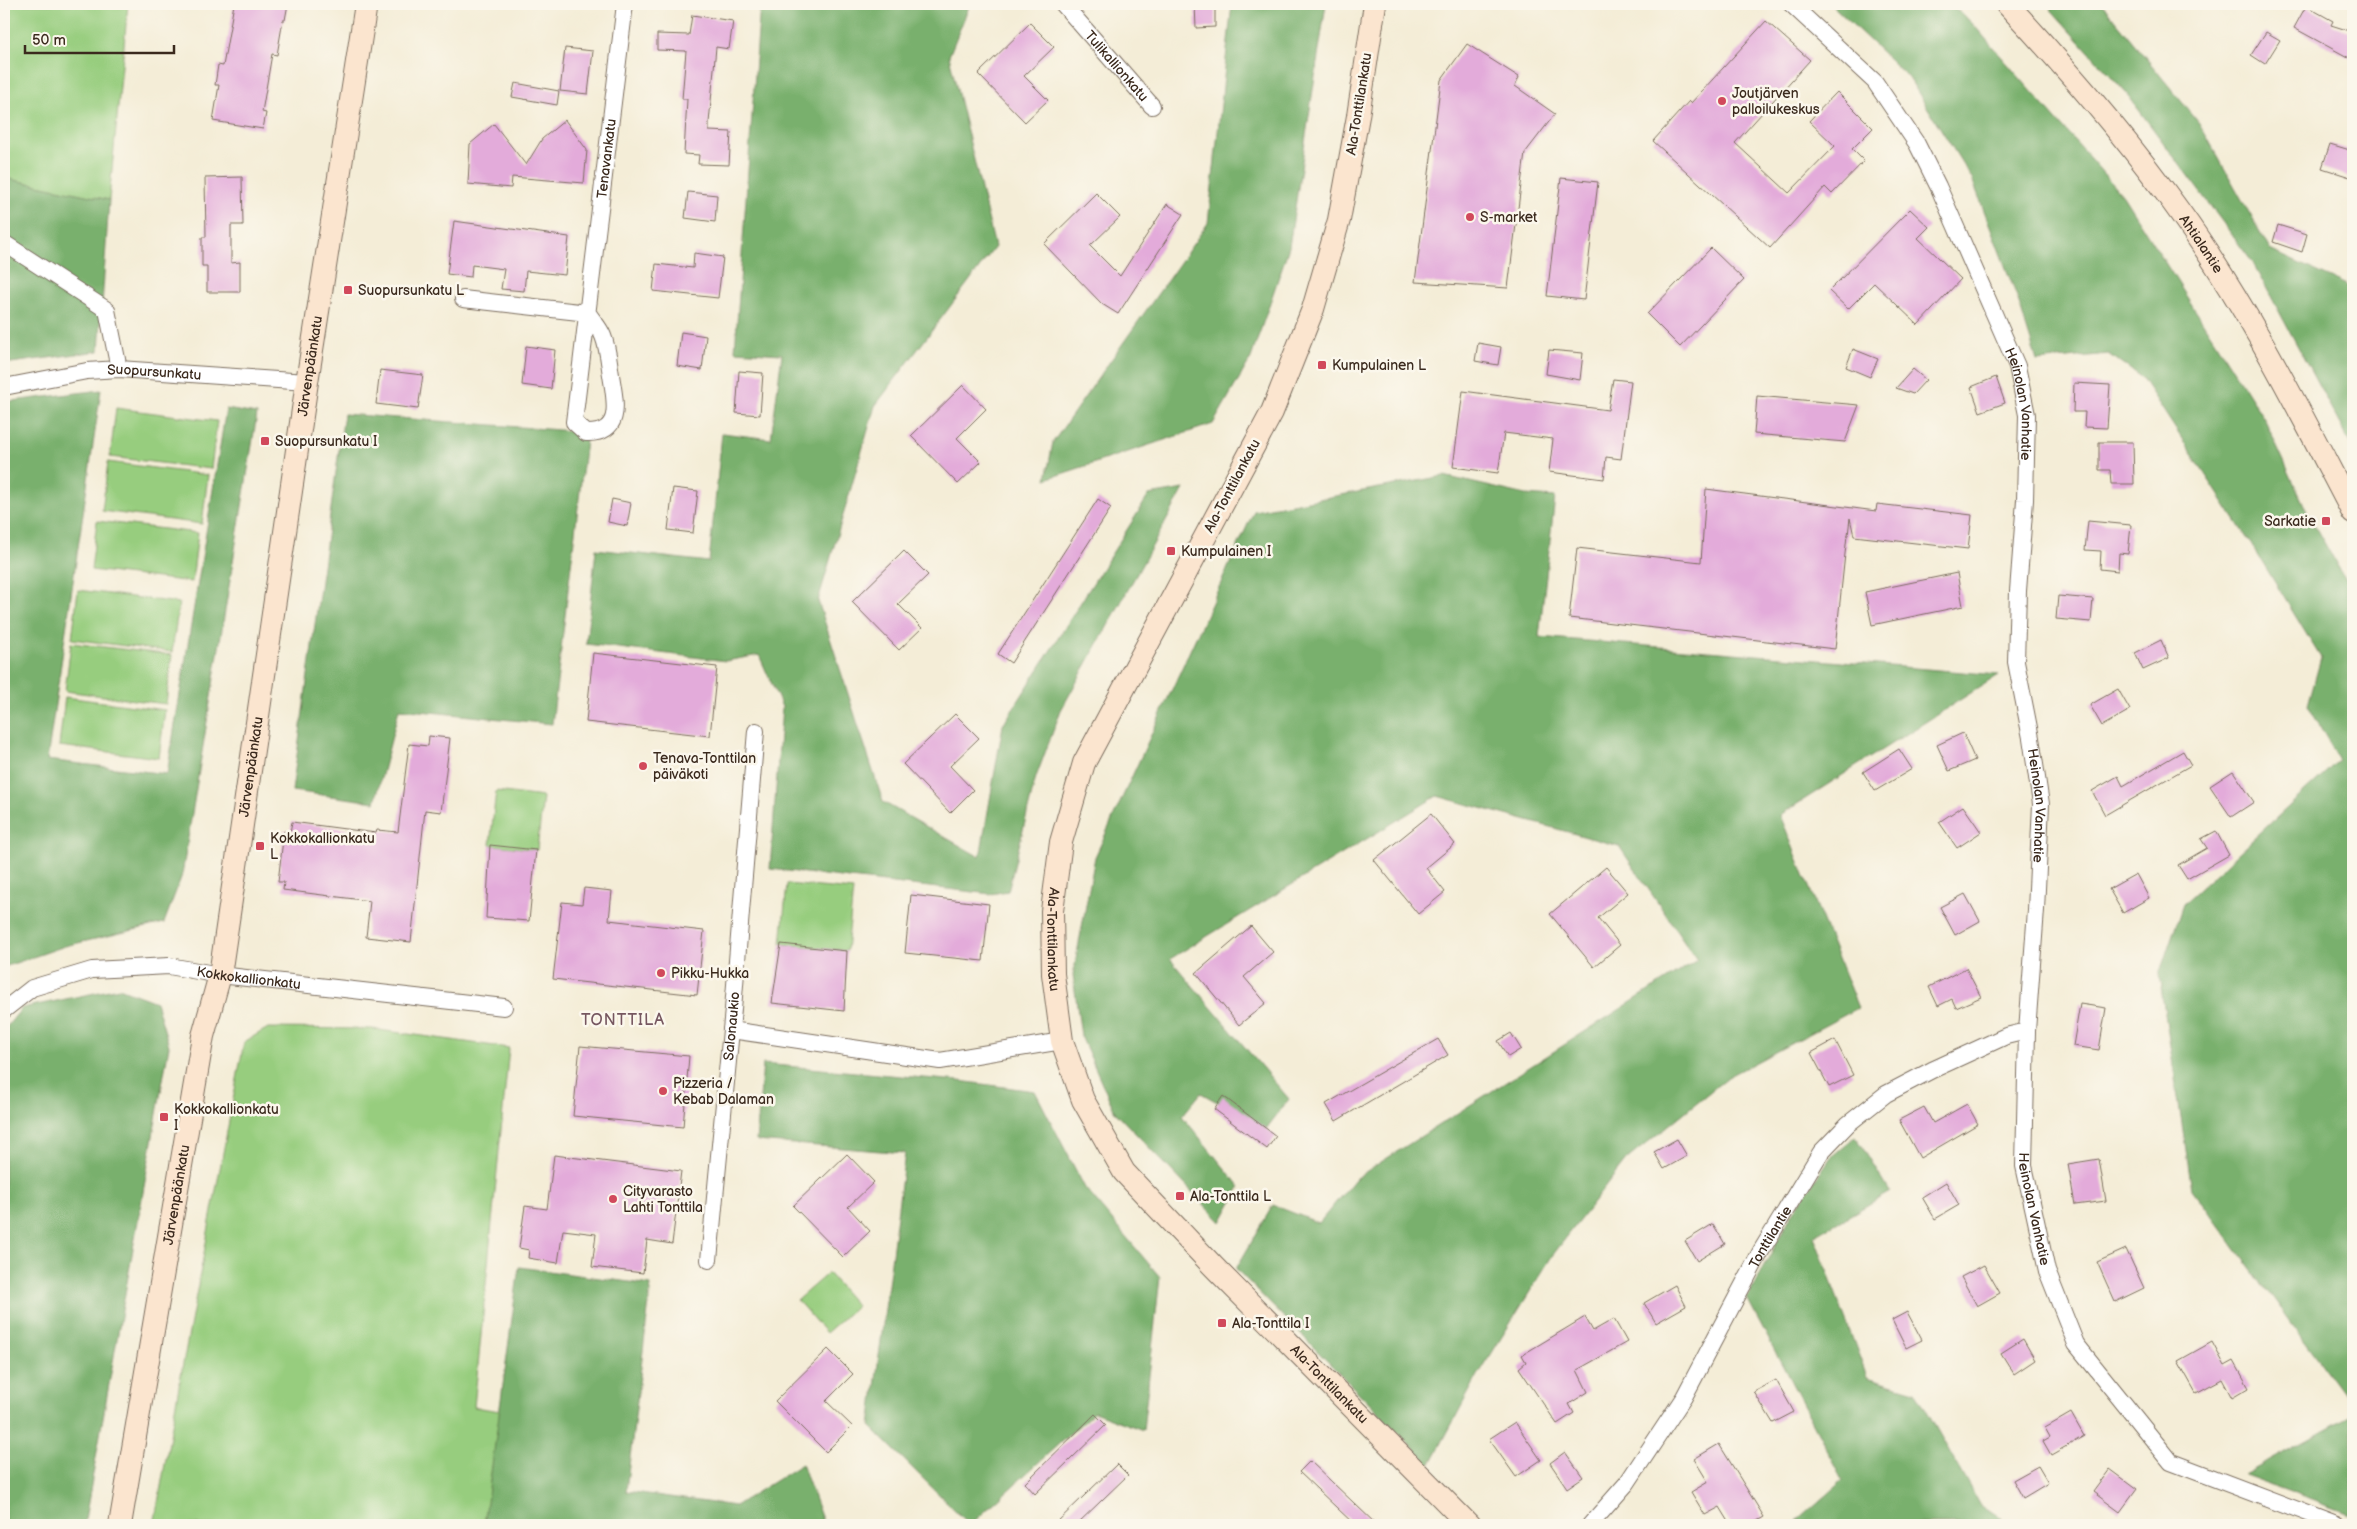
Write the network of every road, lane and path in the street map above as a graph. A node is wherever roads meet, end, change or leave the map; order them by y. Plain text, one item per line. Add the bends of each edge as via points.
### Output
1 (366, 4) edge
2 (625, 4) edge
3 (1063, 4) edge
4 (1375, 4) edge
5 (1791, 4) edge
6 (2007, 4) edge
7 (1152, 106) dead end
8 (4, 243) edge
9 (463, 299) dead end
10 (588, 313) junction
11 (119, 369) junction
12 (308, 382) junction
13 (4, 387) edge
14 (2353, 513) edge
15 (756, 731) dead end
16 (220, 975) junction
17 (504, 1007) dead end
18 (4, 1010) edge
19 (731, 1030) junction
20 (2027, 1031) junction
21 (1062, 1042) junction
22 (709, 1260) dead end
23 (120, 1525) edge
24 (1469, 1525) edge
25 (1590, 1525) edge
26 (2337, 1525) edge

1 - 12 street, Järvenpäänkatu
2 - 10 street, Tenavankatu
3 - 7 street, Tulikallionkatu
4 - 21 street, Ala-Tonttilankatu via 1338,220 1313,309 1272,412 1084,762 1062,842 1052,911 1052,974
5 - 20 street, Heinolan Vanhatie via 1875,82 1917,144 2017,366 2027,415 2016,662 2041,804
6 - 14 street, Ahtialantie via 2053,54 2179,211 2235,295
8 - 11 street via 108,310
9 - 10 street
10 - 10 street, Tenavankatu via 574,422 586,433 599,433 607,429 616,412 603,336
11 - 12 street, Suopursunkatu
11 - 13 street, Suopursunkatu
12 - 16 street, Järvenpäänkatu
15 - 19 street, Salonaukio
16 - 17 street, Kokkokallionkatu
16 - 18 street, Kokkokallionkatu via 168,966 92,970 32,988
16 - 23 street, Järvenpäänkatu via 203,1036
19 - 21 street via 940,1061
19 - 22 street, Salonaukio
20 - 25 street, Tonttilantie via 2006,1036 1886,1094 1848,1124 1821,1152 1761,1251 1684,1397 1627,1483
20 - 26 street, Heinolan Vanhatie via 2024,1166 2047,1272 2076,1344 2171,1462
21 - 24 street, Ala-Tonttilankatu via 1083,1100 1124,1172

